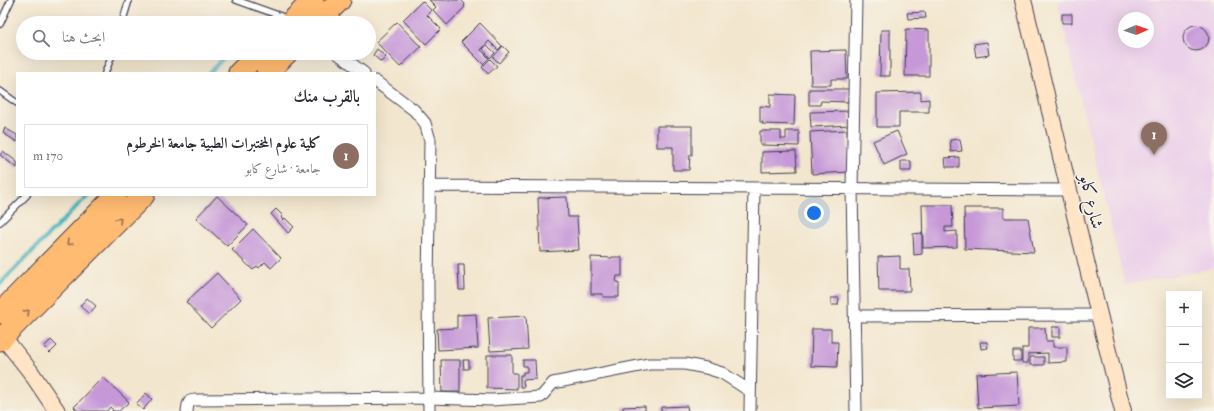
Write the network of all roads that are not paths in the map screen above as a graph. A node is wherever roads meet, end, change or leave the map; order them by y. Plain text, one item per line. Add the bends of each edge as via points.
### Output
1 (11, 0) edge
2 (129, 0) edge
3 (236, 0) edge
4 (313, 0) edge
5 (340, 0) edge
6 (856, 0) edge
7 (1023, 0) edge
8 (124, 16) edge
9 (276, 16) edge
10 (297, 16) edge
11 (324, 16) edge
12 (0, 24) edge
13 (110, 60) edge
14 (252, 60) edge
15 (280, 60) edge
16 (346, 60) edge
17 (105, 72) edge
18 (240, 72) edge
19 (268, 72) edge
20 (363, 72) edge
21 (376, 82) edge
22 (0, 91) edge
23 (16, 102) edge
24 (429, 186) junction
25 (754, 188) junction
26 (852, 188) junction
27 (1070, 190) junction
28 (26, 196) edge
29 (115, 196) edge
30 (143, 196) edge
31 (0, 222) edge
32 (0, 313) edge
33 (1098, 315) junction
34 (855, 316) junction
35 (2, 339) edge
36 (750, 391) junction
37 (429, 398) junction
38 (57, 411) edge
39 (187, 411) edge
40 (429, 411) edge
41 (750, 411) edge
42 (856, 411) edge
43 (1123, 411) edge

1 - 12 lane
2 - 8 lane
3 - 9 lane
4 - 10 highway
5 - 11 highway
6 - 26 street
7 - 27 street, شارع كابو
13 - 17 lane
14 - 18 highway
15 - 19 highway
16 - 20 street
21 - 24 street via 414,110 425,123 430,140
22 - 23 lane
24 - 25 street
24 - 37 street
25 - 26 street
25 - 36 street
26 - 27 street
26 - 34 street
27 - 33 street, شارع كابو
28 - 31 lane
29 -> 32 highway
35 -> 30 highway
33 - 34 street
33 - 43 street, شارع كابو
34 - 42 street
35 - 38 street via 30,371
36 - 37 street via 722,373 706,368 685,364 649,364 553,383 542,397 492,400
36 - 41 street
37 - 39 street via 194,400 190,401
37 - 40 street

